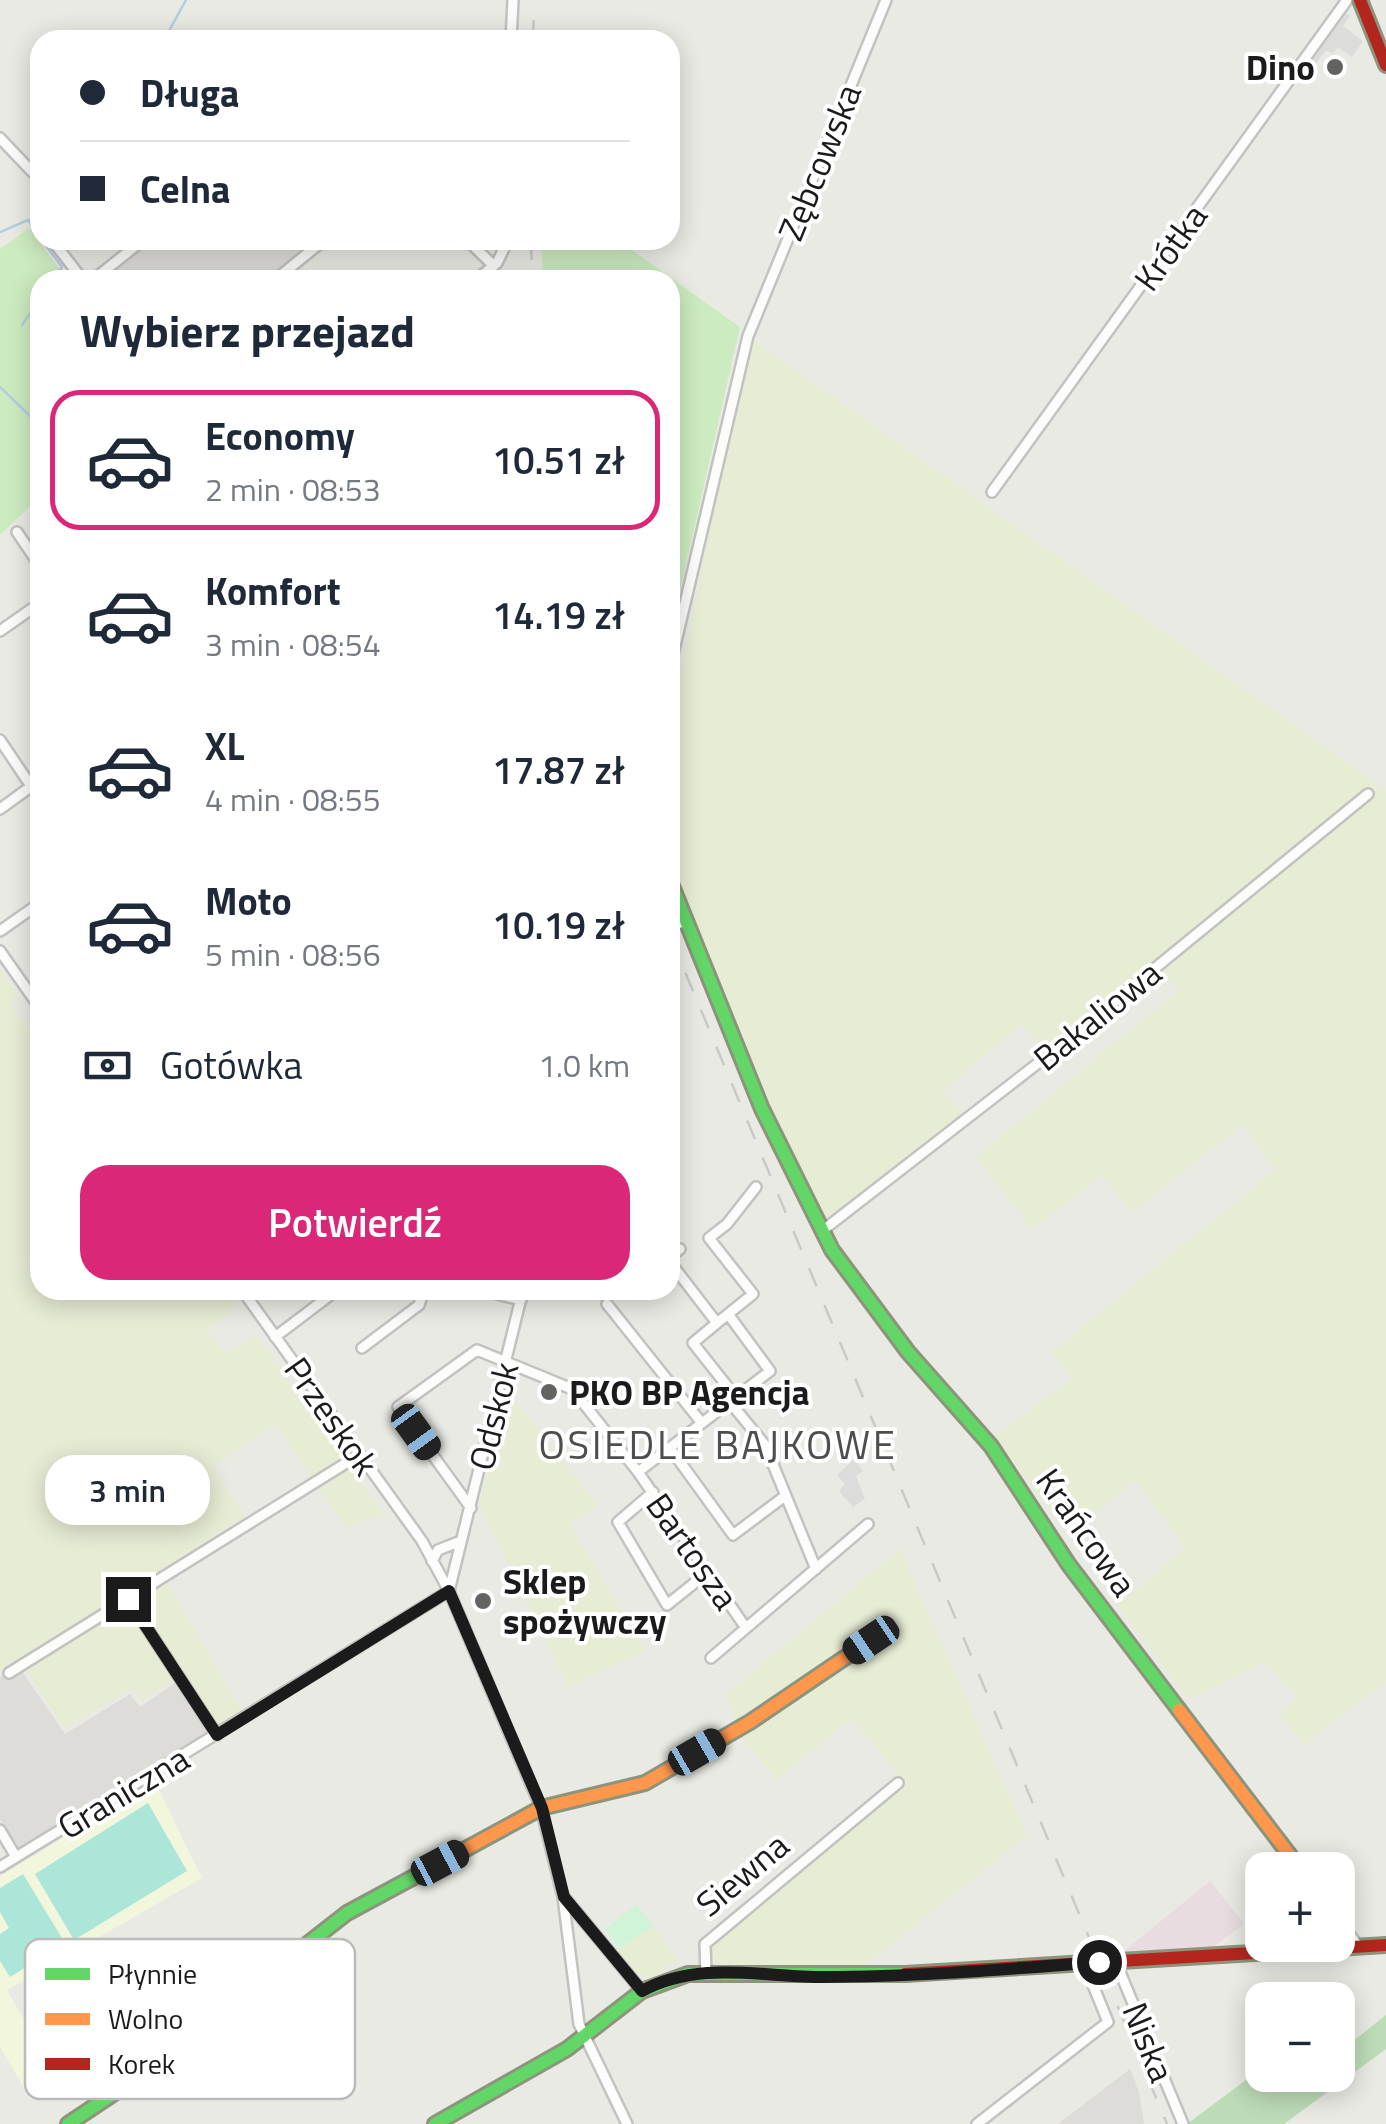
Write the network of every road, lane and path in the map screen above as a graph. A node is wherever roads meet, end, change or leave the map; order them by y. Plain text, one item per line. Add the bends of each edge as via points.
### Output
1 (512, 0) edge
2 (886, 0) edge
3 (1347, 0) edge
4 (1360, 0) edge
5 (511, 30) edge
6 (1386, 65) edge
7 (0, 138) edge
8 (30, 170) edge
9 (60, 250) edge
10 (130, 250) edge
11 (312, 250) edge
12 (477, 250) edge
13 (503, 250) edge
14 (494, 266) junction
15 (75, 270) edge
16 (106, 270) edge
17 (287, 270) edge
18 (489, 270) edge
19 (992, 492) dead end
20 (17, 532) dead end
21 (30, 551) edge
22 (30, 610) edge
23 (680, 625) edge
24 (0, 630) edge
25 (0, 740) edge
26 (30, 776) edge
27 (30, 787) edge
28 (1368, 794) dead end
29 (0, 809) edge
30 (680, 906) edge
31 (30, 910) edge
32 (686, 921) junction
33 (680, 923) edge
34 (0, 931) edge
35 (0, 952) edge
36 (30, 994) edge
37 (756, 1187) dead end
38 (822, 1231) junction
39 (680, 1273) edge
40 (249, 1300) edge
41 (324, 1300) edge
42 (421, 1300) edge
43 (521, 1300) edge
44 (606, 1304) dead end
45 (728, 1314) junction
46 (717, 1323) junction
47 (276, 1337) junction
48 (362, 1348) dead end
49 (506, 1362) junction
50 (732, 1399) junction
51 (701, 1422) junction
52 (670, 1448) junction
53 (359, 1454) junction
54 (638, 1472) junction
55 (653, 1492) junction
56 (784, 1496) junction
57 (471, 1508) junction
58 (868, 1524) dead end
59 (461, 1541) junction
60 (422, 1542) junction
61 (444, 1547) junction
62 (457, 1563) junction
63 (435, 1565) junction
64 (816, 1569) junction
65 (708, 1572) junction
66 (449, 1591) junction
67 (128, 1599) junction
68 (746, 1628) junction
69 (871, 1640) dead end
70 (711, 1658) dead end
71 (9, 1672) dead end
72 (217, 1735) junction
73 (898, 1783) dead end
74 (542, 1808) junction
75 (0, 1830) edge
76 (1286, 1852) edge
77 (16, 1857) junction
78 (0, 1867) edge
79 (564, 1897) junction
80 (314, 1939) edge
81 (1355, 1942) edge
82 (1386, 1945) edge
83 (1359, 1947) junction
84 (1115, 1960) junction
85 (1084, 1963) junction
86 (706, 1972) junction
87 (642, 1991) junction
88 (575, 2007) junction
89 (609, 2017) junction
90 (584, 2038) junction
91 (106, 2099) edge
92 (68, 2124) edge
93 (434, 2124) edge
94 (627, 2124) edge
95 (977, 2124) edge
96 (1182, 2124) edge

1 - 5 street
2 - 23 street, Zębcowska via 752,324
3 - 19 street, Krótka
4 - 6 street
7 - 8 street
9 - 15 street
10 - 16 street
11 - 17 street
12 - 14 street
13 - 14 street
14 - 18 street
20 - 21 street
22 - 24 street
25 - 26 street
27 - 29 street
28 - 38 street, Bakaliowa
30 - 32 street, Krańcowa
31 - 34 street
32 - 33 street
32 - 38 street, Krańcowa via 762,1110
35 - 36 street
37 - 45 street via 709,1238 753,1294
38 - 76 street, Krańcowa via 908,1352 990,1446 1069,1565
39 - 46 street
40 - 47 street, Przeskok
41 - 47 street
42 - 48 street
43 - 49 street, Odskok
44 - 51 street
45 - 46 street
45 - 50 street via 770,1371
46 - 50 street via 693,1344
47 - 53 street, Przeskok
49 - 54 street, Bartosza via 572,1388
49 - 57 street, Odskok
49 - 57 street via 477,1350 398,1408
50 - 51 street
50 - 56 street via 765,1446
51 - 52 street
52 - 54 street
52 - 56 street via 732,1535
53 - 60 street, Przeskok
53 - 67 street
54 - 55 street, Bartosza
55 - 65 street, Bartosza
55 - 65 street via 618,1522 667,1605
56 - 64 street
57 - 59 street, Odskok
58 - 64 street
59 - 61 street
59 - 62 street, Odskok
60 - 61 street
60 - 63 street, Przeskok
61 - 62 street
61 - 63 street
62 - 63 street via 445,1572
62 - 66 street, Odskok
63 - 66 street, Przeskok
64 - 68 street
65 - 68 street, Bartosza
66 - 72 street, Graniczna
66 - 74 street, Przeskok
67 - 71 street
67 - 72 street
68 - 70 street
69 - 74 street via 644,1783
72 - 77 street, Graniczna
73 - 86 street, Siewna via 704,1944
74 - 79 street, Przeskok
74 - 80 street via 347,1913
75 - 77 street
77 - 78 street, Graniczna
79 - 87 street
79 - 88 street, Przeskok
81 - 83 street
82 - 83 street
83 - 84 street
84 - 85 street
84 - 96 street, Niska
85 - 86 street via 822,1978
85 - 95 street via 1108,2022
86 - 87 street, Siewna
87 - 89 street, Siewna
88 - 89 street via 590,2017
88 - 90 street, Przeskok
89 - 90 street, Siewna
90 - 93 street, Siewna
90 - 94 street
91 - 92 street

